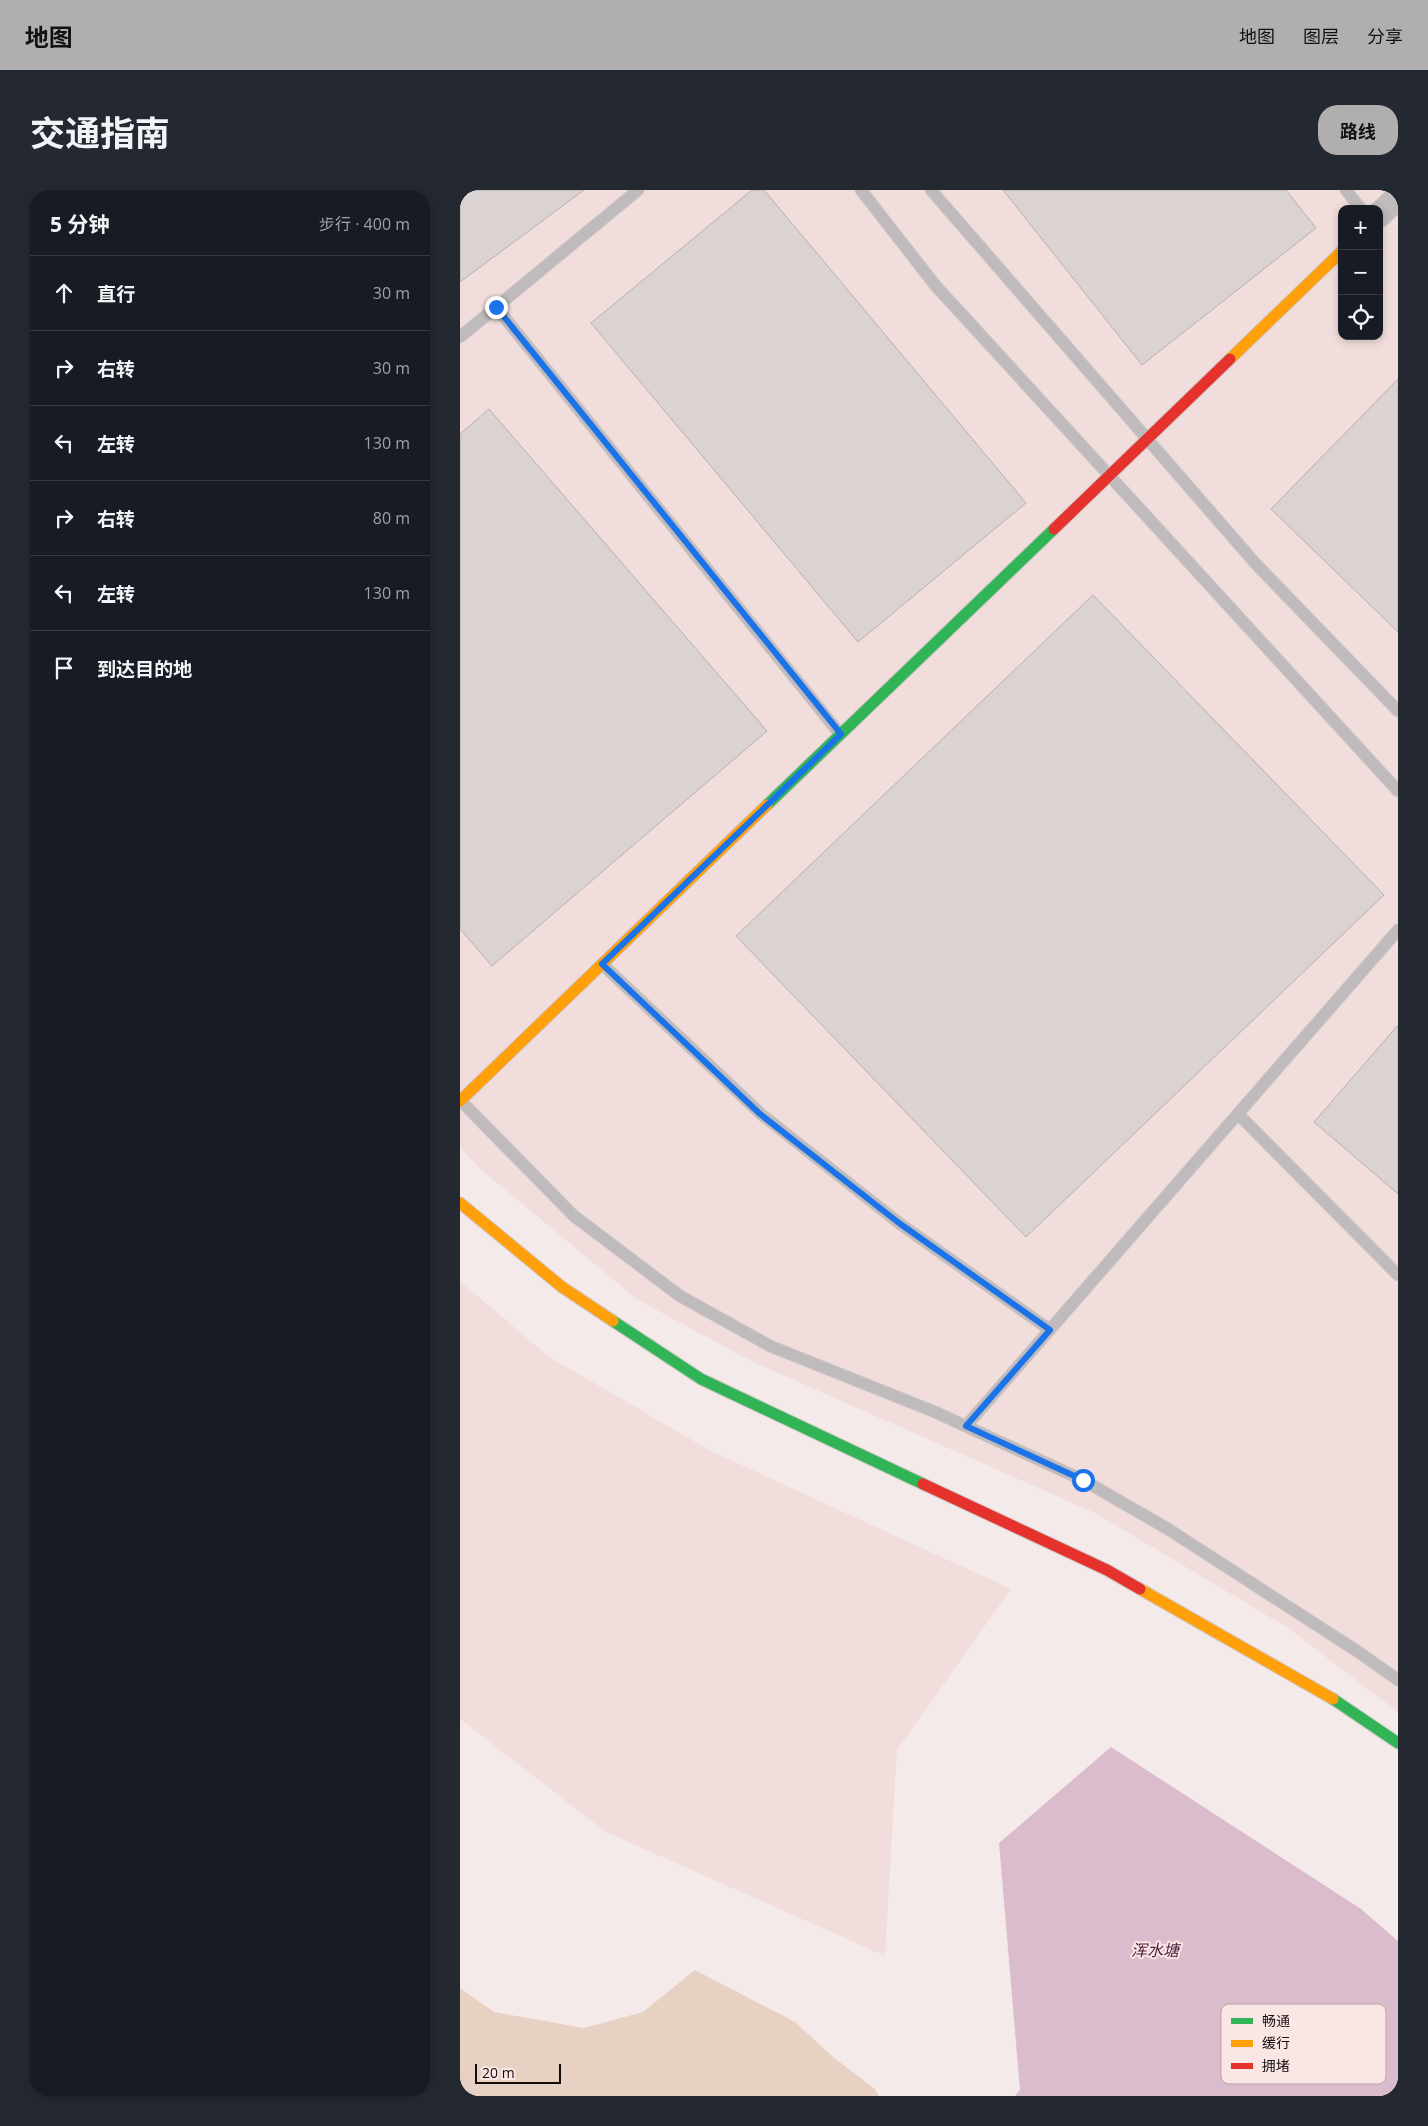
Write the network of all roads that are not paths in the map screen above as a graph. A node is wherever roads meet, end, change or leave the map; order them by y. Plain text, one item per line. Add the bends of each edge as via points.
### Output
1 (638, 190) edge
2 (861, 190) edge
3 (932, 190) edge
4 (1346, 190) edge
5 (1398, 197) edge
6 (1358, 205) edge
7 (1383, 211) edge
8 (1338, 255) edge
9 (496, 307) junction
10 (460, 337) edge
11 (1147, 439) junction
12 (1109, 476) junction
13 (1398, 711) edge
14 (841, 734) junction
15 (1398, 791) edge
16 (1398, 930) edge
17 (602, 964) junction
18 (460, 1100) edge
19 (1238, 1114) junction
20 (460, 1203) edge
21 (1398, 1275) edge
22 (1050, 1330) junction
23 (966, 1426) junction
24 (1398, 1680) edge
25 (1398, 1743) edge

1 - 9 lane
2 - 12 lane via 935,285
3 - 11 lane
4 - 6 lane
5 - 7 street
8 - 11 street
9 - 10 lane
9 - 14 lane
11 - 12 street
11 - 13 lane via 1256,564
12 - 14 street
12 - 15 lane
14 - 17 street
16 - 19 lane
17 - 18 street
17 - 22 lane via 760,1114 899,1223
18 - 23 lane via 574,1216 680,1296 770,1346
19 - 21 lane
19 - 22 lane
20 - 25 street via 562,1287 701,1379 1107,1570 1323,1692
22 - 23 lane
23 - 24 lane via 1083,1480 1168,1529

